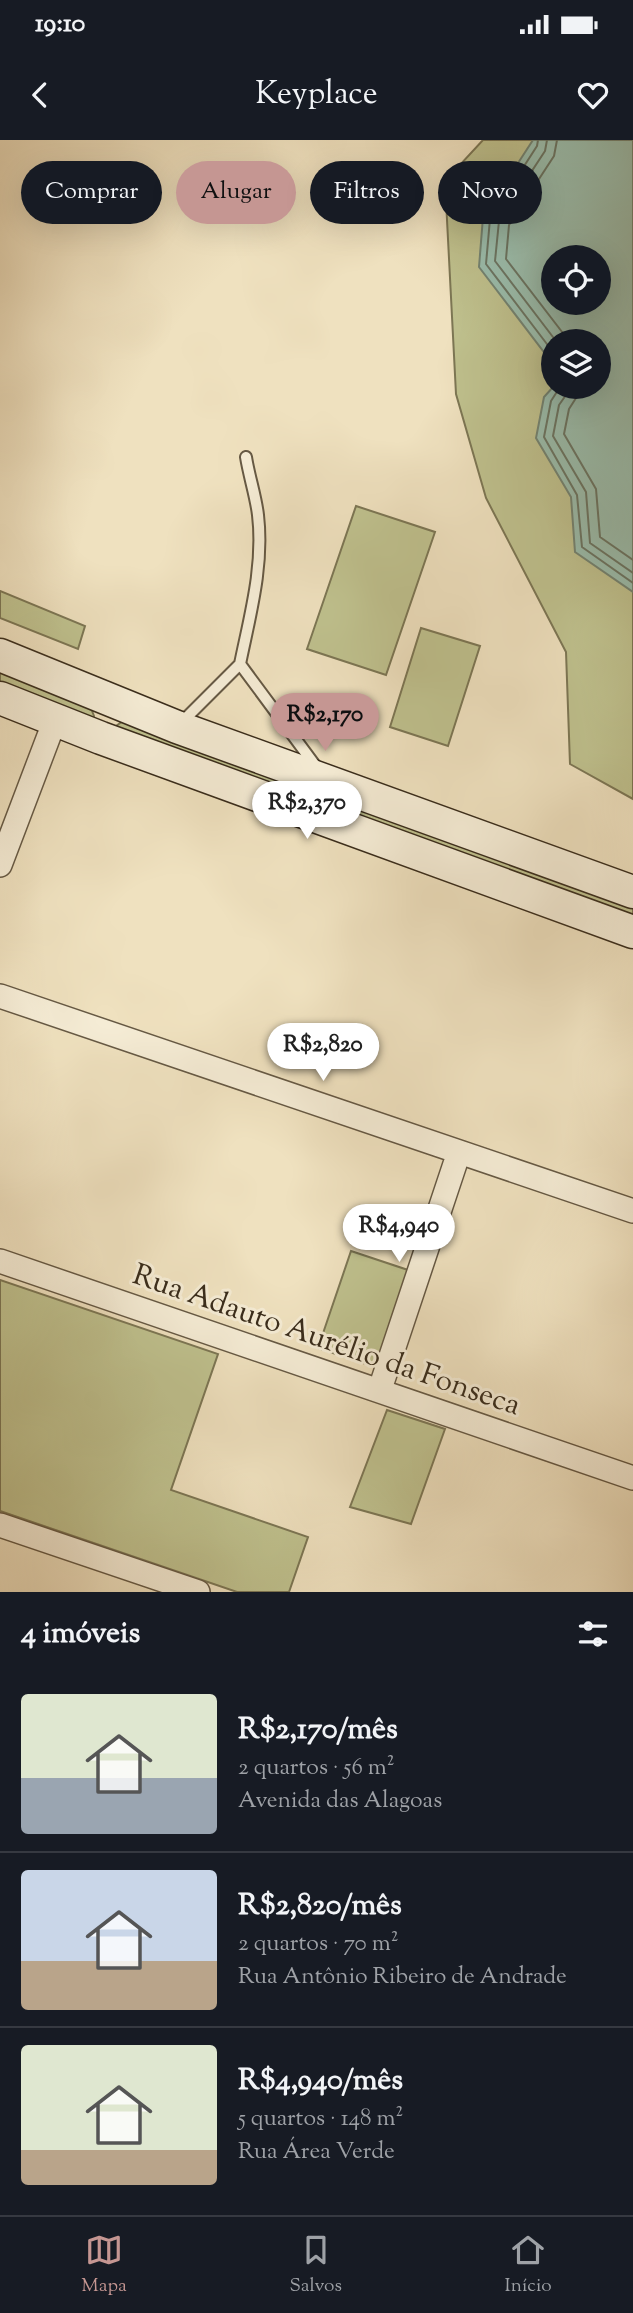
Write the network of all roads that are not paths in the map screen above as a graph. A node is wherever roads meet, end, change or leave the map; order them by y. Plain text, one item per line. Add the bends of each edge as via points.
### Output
1 (246, 457) dead end
2 (0, 655) edge
3 (240, 664) junction
4 (0, 698) edge
5 (115, 704) junction
6 (55, 720) junction
7 (177, 727) junction
8 (101, 738) junction
9 (327, 781) junction
10 (0, 862) edge
11 (633, 892) edge
12 (633, 932) edge
13 (0, 996) edge
14 (459, 1152) junction
15 (633, 1211) edge
16 (0, 1261) edge
17 (380, 1390) junction
18 (633, 1478) edge
19 (0, 1525) edge
20 (198, 1592) edge

1 - 3 lane via 258,514 258,559
2 - 5 main road
3 - 7 lane
3 - 9 lane
4 - 6 main road
5 - 7 main road
5 - 8 main road
6 - 8 main road
6 - 10 street
7 - 9 main road
8 - 12 main road
9 - 11 main road
13 - 14 street
14 - 15 street
14 - 17 street
16 - 17 street, Rua Adauto Aurélio da Fonseca
17 - 18 street, Rua Adauto Aurélio da Fonseca
19 - 20 street

